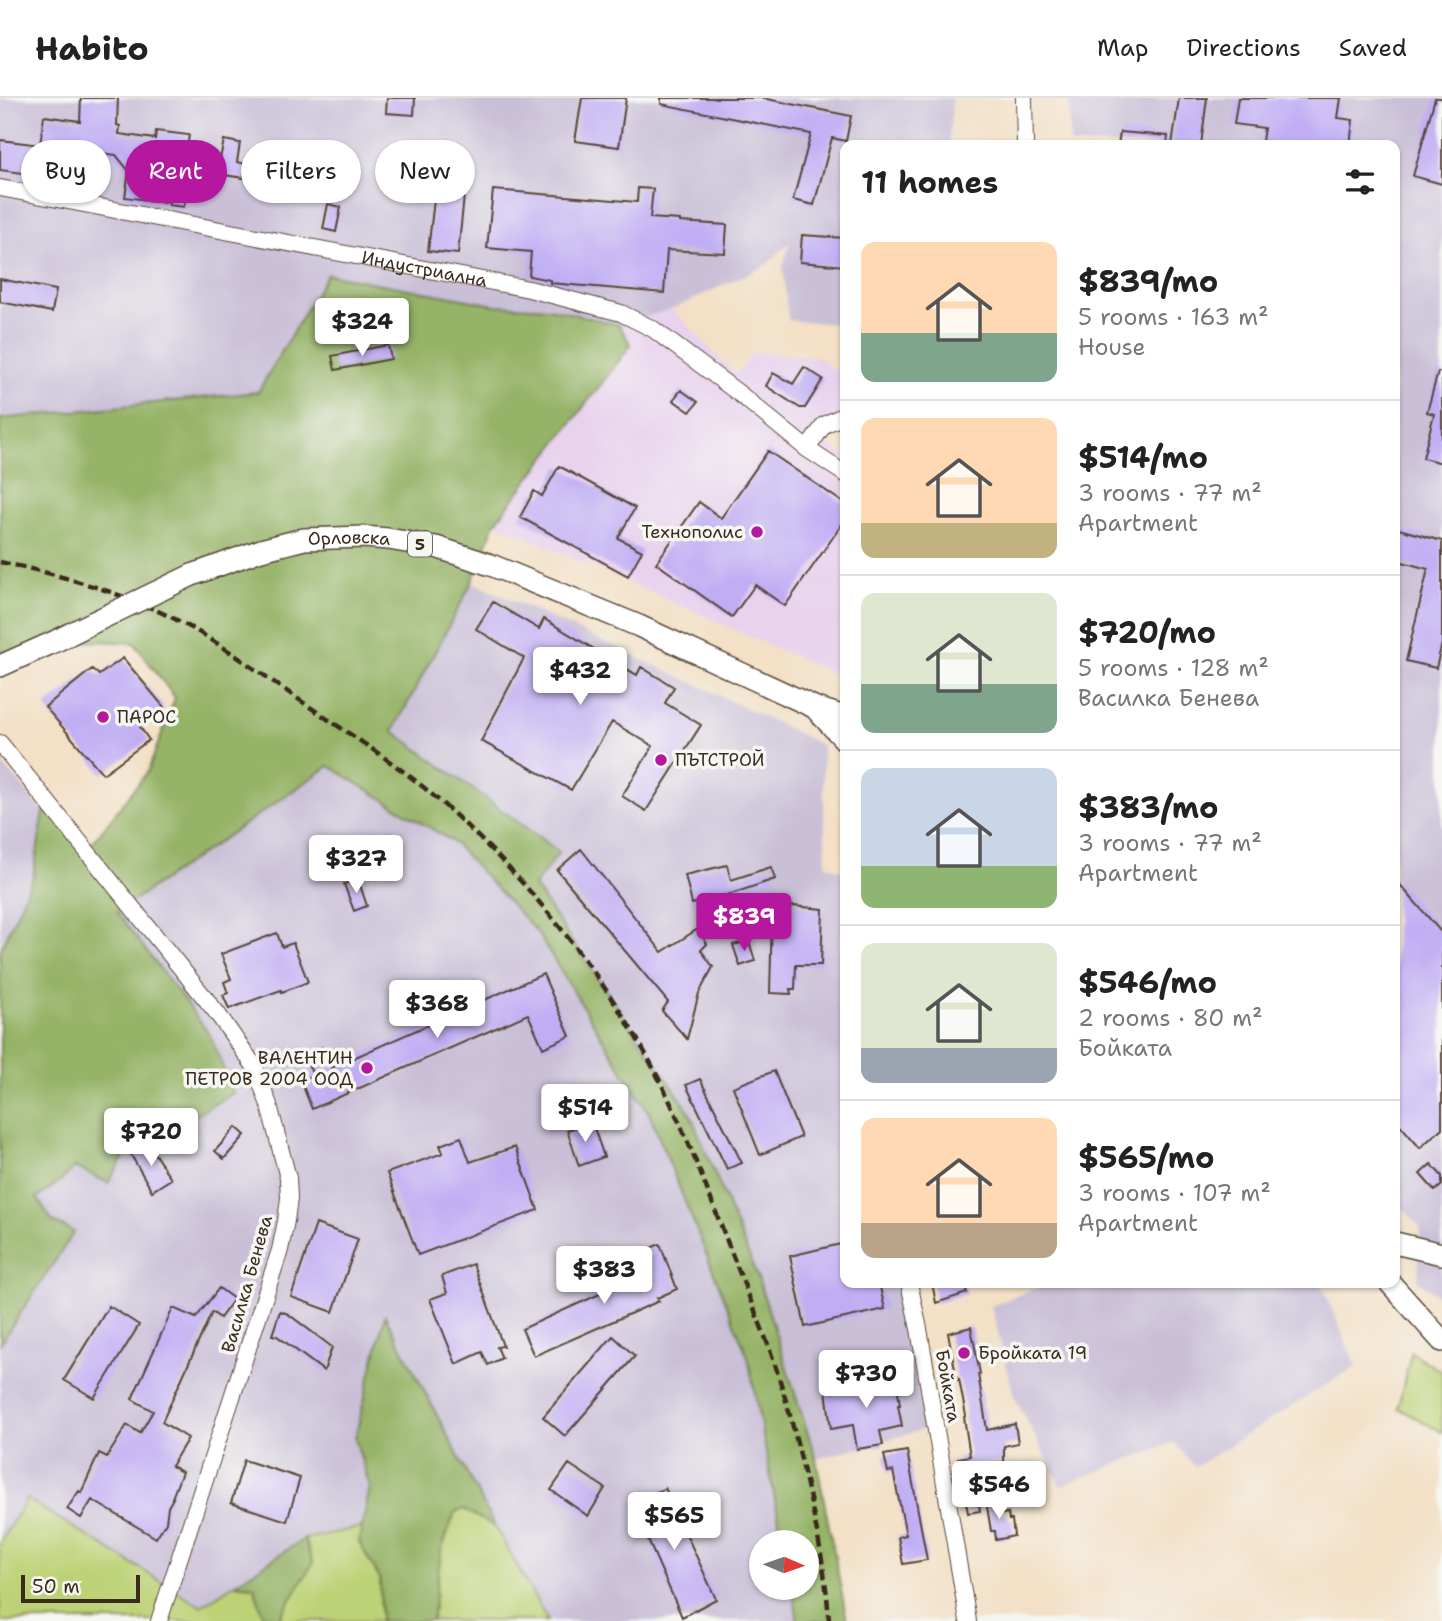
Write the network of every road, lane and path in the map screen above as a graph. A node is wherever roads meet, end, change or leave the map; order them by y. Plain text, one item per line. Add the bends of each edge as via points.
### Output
1 (1024, 98) edge
2 (1025, 140) edge
3 (0, 188) edge
4 (840, 417) edge
5 (807, 449) junction
6 (840, 471) edge
7 (0, 666) edge
8 (816, 708) junction
9 (840, 715) edge
10 (840, 734) edge
11 (0, 743) edge
12 (1400, 1244) edge
13 (1442, 1254) edge
14 (910, 1288) edge
15 (1395, 1288) edge
16 (1442, 1340) edge
17 (159, 1621) edge
18 (968, 1621) edge

1 - 2 street
3 - 5 street, Индустриална via 528,289 621,313 653,329
4 - 5 street via 824,425
5 - 6 street, Индустриална
7 - 8 main road, Орловска / 5, bridge via 192,575 261,550 304,539 364,537 436,547 491,565 639,626
8 - 9 main road, Орловска / 5
8 - 10 main road, Орловска / 5
11 - 17 street, Василка Бенева via 217,1013 255,1067 288,1178 280,1250
12 - 13 main road
14 - 18 street, Бойката
15 - 16 main road

